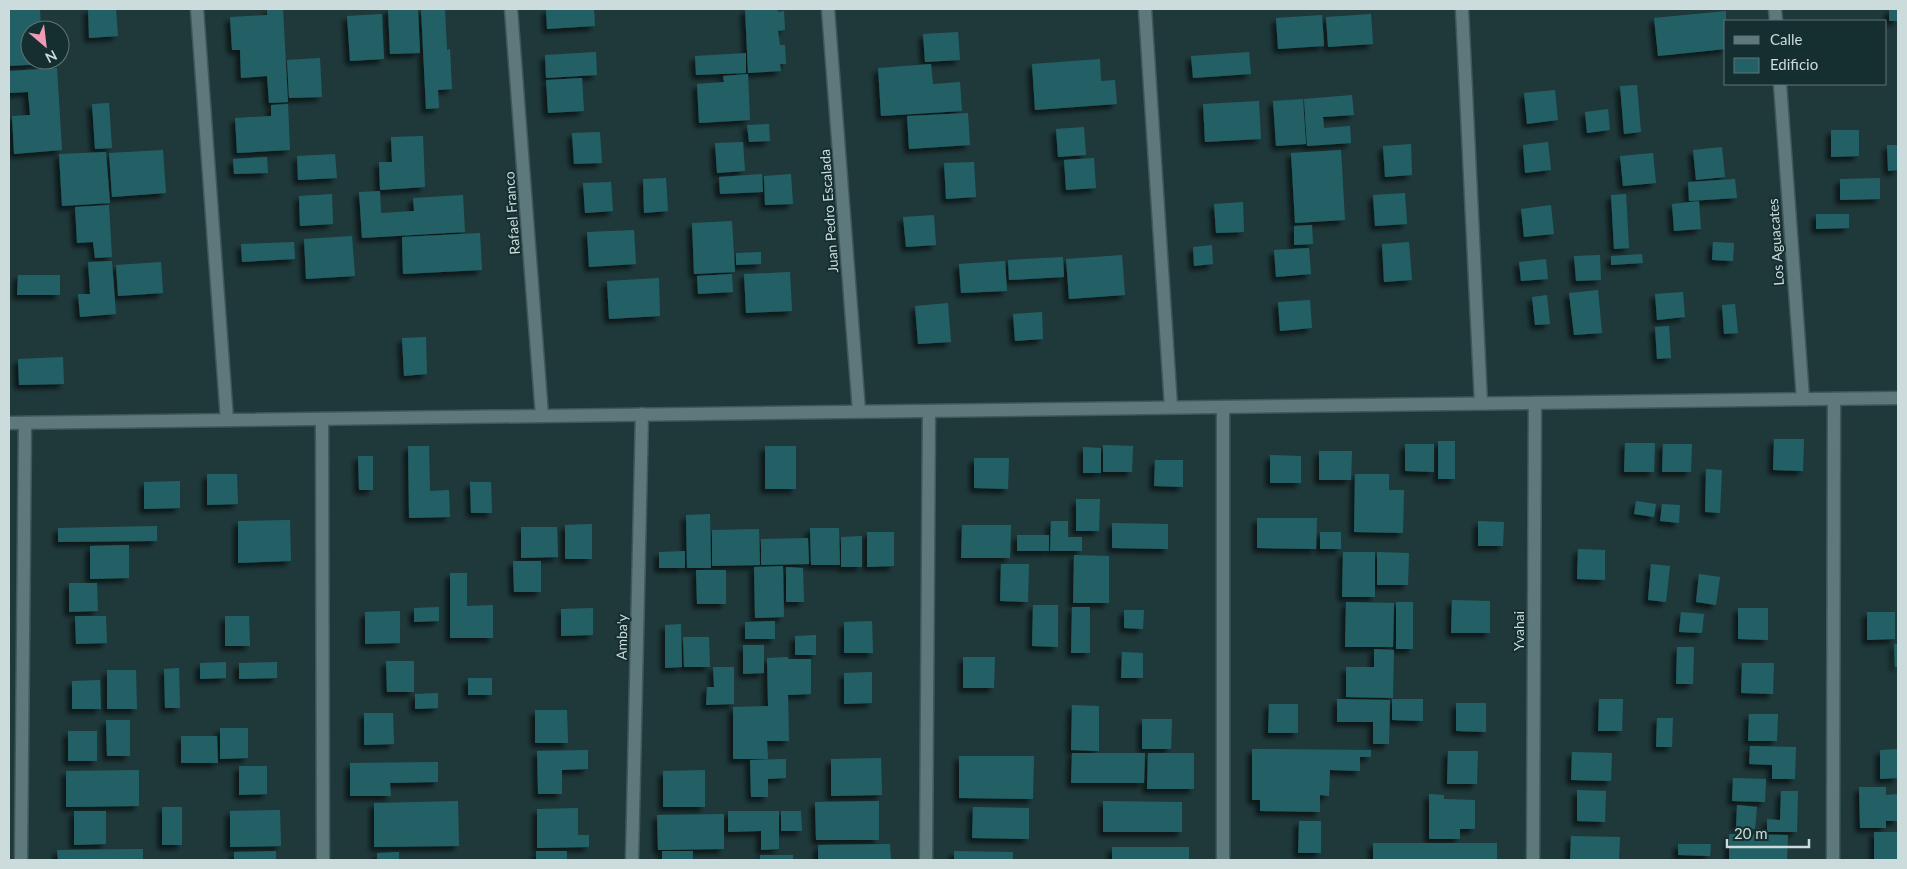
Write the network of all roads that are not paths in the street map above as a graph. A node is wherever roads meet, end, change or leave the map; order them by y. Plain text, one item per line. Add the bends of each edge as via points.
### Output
1 (197, 9) edge
2 (511, 9) edge
3 (828, 9) edge
4 (1145, 9) edge
5 (1462, 9) edge
6 (1780, 85) edge
7 (1898, 398) edge
8 (1803, 399) junction
9 (1834, 399) junction
10 (1481, 403) junction
11 (1535, 403) junction
12 (1171, 407) junction
13 (1223, 407) junction
14 (929, 410) junction
15 (859, 411) junction
16 (642, 414) junction
17 (542, 416) junction
18 (322, 419) junction
19 (227, 420) junction
20 (9, 423) edge
21 (25, 423) junction
22 (21, 860) edge
23 (323, 860) edge
24 (632, 860) edge
25 (926, 860) edge
26 (1223, 860) edge
27 (1533, 860) edge
28 (1833, 860) edge

1 - 19 street
2 - 17 street, Rafael Franco
3 - 15 street, Juan Pedro Escalada
4 - 12 street
5 - 10 street
6 - 8 street, Los Aguacates
7 - 9 street
8 - 9 street
8 - 11 street
9 - 28 street
10 - 11 street
10 - 13 street
11 - 27 street, Yvahai
12 - 13 street
12 - 14 street
13 - 26 street
14 - 15 street
14 - 25 street
15 - 16 street
16 - 17 street
16 - 24 street, Amba'y
17 - 18 street
18 - 19 street
18 - 23 street
19 - 21 street
20 - 21 street
21 - 22 street

